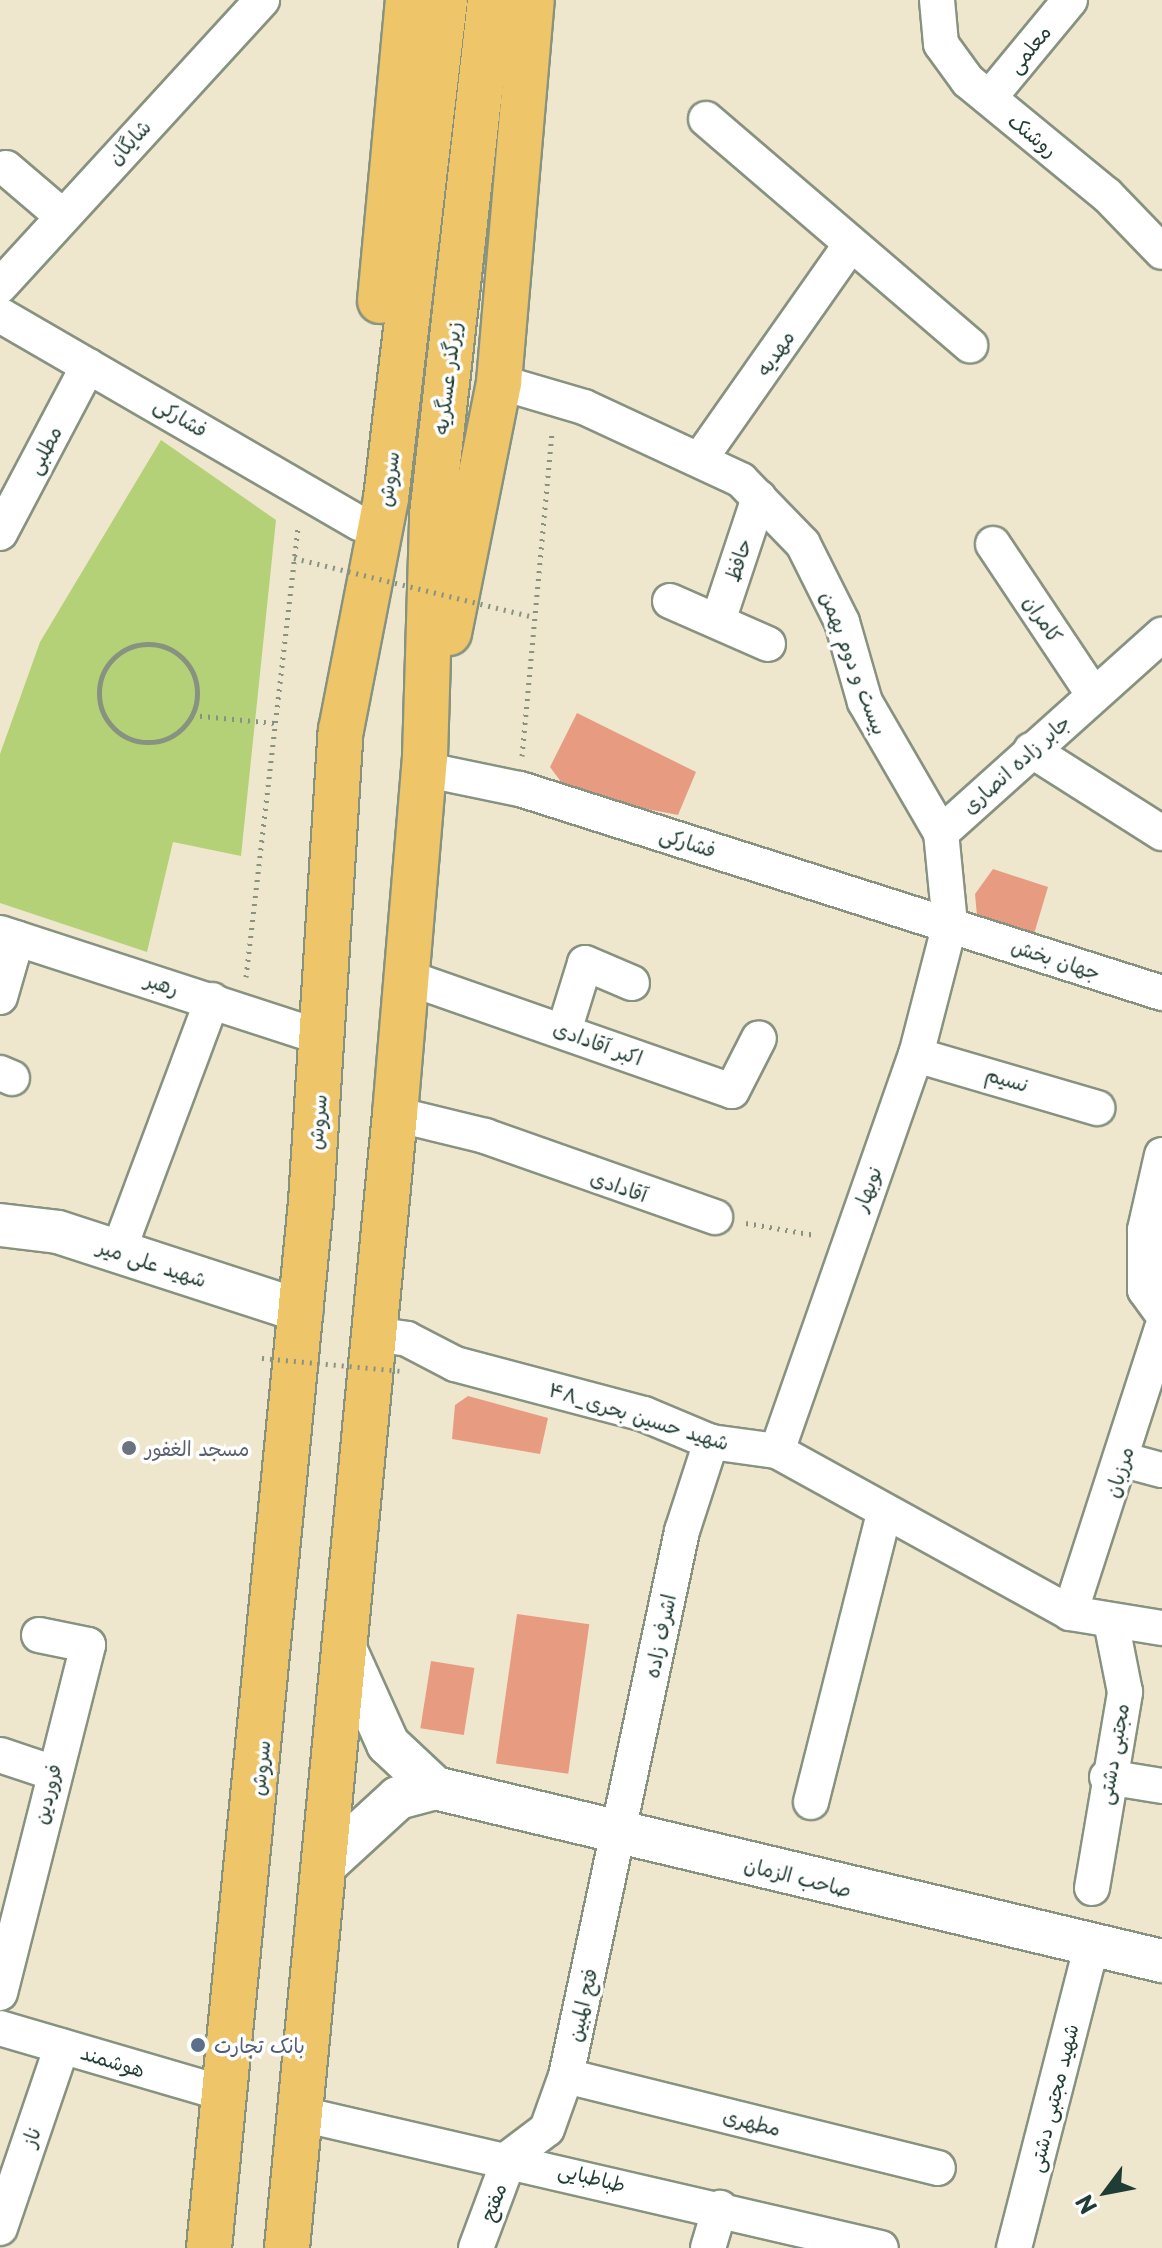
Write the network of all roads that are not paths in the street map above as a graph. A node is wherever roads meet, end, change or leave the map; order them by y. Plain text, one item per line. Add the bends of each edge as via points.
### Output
1 (262, 0) edge
2 (408, 0) edge
3 (445, 0) edge
4 (490, 0) edge
5 (532, 0) edge
6 (937, 0) edge
7 (1070, 0) edge
8 (989, 98) junction
9 (706, 119) dead end
10 (6, 168) dead end
11 (61, 215) junction
12 (849, 247) junction
13 (1162, 252) edge
14 (0, 286) edge
15 (0, 315) edge
16 (970, 345) dead end
17 (88, 366) junction
18 (499, 382) junction
19 (700, 459) junction
20 (759, 498) junction
21 (359, 523) junction
22 (0, 533) edge
23 (993, 544) dead end
24 (670, 601) dead end
25 (718, 621) junction
26 (768, 644) dead end
27 (1158, 644) edge
28 (1093, 694) junction
29 (341, 730) junction
30 (1031, 750) junction
31 (424, 763) junction
32 (941, 833) junction
33 (1162, 833) edge
34 (950, 924) junction
35 (8, 935) edge
36 (406, 977) junction
37 (632, 983) dead end
38 (1162, 993) edge
39 (0, 997) edge
40 (227, 1006) junction
41 (564, 1031) junction
42 (324, 1038) junction
43 (759, 1038) dead end
44 (916, 1055) junction
45 (1097, 1108) dead end
46 (395, 1114) junction
47 (1162, 1155) edge
48 (715, 1217) road end
49 (0, 1225) edge
50 (118, 1252) junction
51 (301, 1311) junction
52 (1162, 1313) edge
53 (1162, 1328) edge
54 (373, 1334) junction
55 (711, 1442) junction
56 (777, 1451) junction
57 (1124, 1460) junction
58 (1162, 1470) edge
59 (884, 1513) junction
60 (1070, 1613) junction
61 (1111, 1621) junction
62 (1162, 1628) edge
63 (39, 1635) dead end
64 (346, 1651) junction
65 (0, 1755) edge
66 (51, 1772) junction
67 (1107, 1777) junction
68 (1162, 1786) edge
69 (435, 1788) junction
70 (811, 1802) dead end
71 (620, 1834) junction
72 (326, 1864) junction
73 (1092, 1888) dead end
74 (1091, 1948) junction
75 (1162, 1961) edge
76 (0, 1993) edge
77 (0, 2028) edge
78 (62, 2046) junction
79 (566, 2076) junction
80 (225, 2094) junction
81 (301, 2114) junction
82 (510, 2157) junction
83 (938, 2168) dead end
84 (720, 2208) junction
85 (0, 2228) edge
86 (209, 2248) edge
87 (287, 2248) edge
88 (476, 2248) edge
89 (708, 2248) edge
90 (881, 2248) edge
91 (1014, 2248) edge

1 - 11 street, شایگان
2 - 21 main road
3 - 29 main road, سروش via 386,498
4 - 31 main road, زیرگذر عسگریه via 432,515
5 - 18 main road
6 - 8 street, روشنک via 941,44
7 - 8 street, معلمی
8 - 13 street, روشنک via 1107,195
9 - 12 street
10 - 11 street
11 - 14 street, شایگان
12 - 16 street
12 - 19 street, مهدیه
15 - 17 street, فشارکی
17 - 21 street, فشارکی
17 - 22 street, مطلبی
18 - 19 street, بیست و دوم بهمن via 556,398
18 - 31 main road
19 - 20 street, بیست و دوم بهمن
20 - 25 street, حافظ
20 - 32 street, بیست و دوم بهمن via 803,544 842,622 865,702
21 - 29 main road
23 - 28 street, کامران
24 - 25 street
25 - 26 street
27 - 28 street, جابر زاده انصاری
28 - 30 street, جابر زاده انصاری
29 - 42 main road, سروش
30 - 32 street, جابر زاده انصاری
30 - 33 street
31 - 34 street, فشارکی
31 - 36 main road
32 - 34 street
34 - 38 street, جهان بخش
34 - 44 street, نوبهار
35 - 39 street
35 - 40 street, رهبر
36 - 41 street, اکبر آقادادی
36 - 46 main road
37 - 41 street via 585,963
40 - 42 street, رهبر
40 - 50 street
41 - 43 street, اکبر آقادادی via 732,1091
42 - 51 main road, سروش
44 - 45 street, نسیم
44 - 56 street, نوبهار
46 - 48 street, آقادادی via 485,1136
46 - 54 main road
47 - 52 street via 1145,1230 1145,1290
49 - 50 street, شهید علی میر
50 - 51 street, شهید علی میر
51 - 80 main road, سروش
53 - 57 street, مرزبان
54 - 55 street, ۴۸_شهید حسین بحری via 407,1339 455,1364 644,1414
54 - 64 main road
55 - 56 street, ۴۸_شهید حسین بحری
55 - 71 street, اشرف زاده via 685,1518
56 - 59 street, ۴۸_شهید حسین بحری
57 - 58 street
57 - 60 street, مرزبان
59 - 60 street, ۴۸_شهید حسین بحری
59 - 70 street
60 - 61 street, ۴۸_شهید حسین بحری
61 - 62 street, ۴۸_شهید حسین بحری
61 - 67 street, مجتبی دشتی via 1125,1692
63 - 66 street, فروردین via 88,1645
64 - 69 street, صاحب الزمان via 388,1744
64 - 72 main road
65 - 66 street
66 - 76 street, فروردین
67 - 68 street
67 - 73 street, مجتبی دشتی
69 - 71 street, صاحب الزمان
69 - 72 street via 398,1798
71 - 74 street, صاحب الزمان
71 - 79 street, فتح المبین
72 - 81 main road
74 - 75 street, صاحب الزمان
74 - 91 street, شهید مجتبی دشتی
77 - 78 street, هوشمند
78 - 80 street, هوشمند
78 - 85 street, ناز
79 - 82 street, فتح المبین via 547,2129
79 - 83 street, مطهری
80 - 86 main road, سروش
81 - 82 street, طباطبایی
81 - 87 main road
82 - 84 street, طباطبایی
82 - 88 street, مفتح
84 - 89 street
84 - 90 street, طباطبایی

